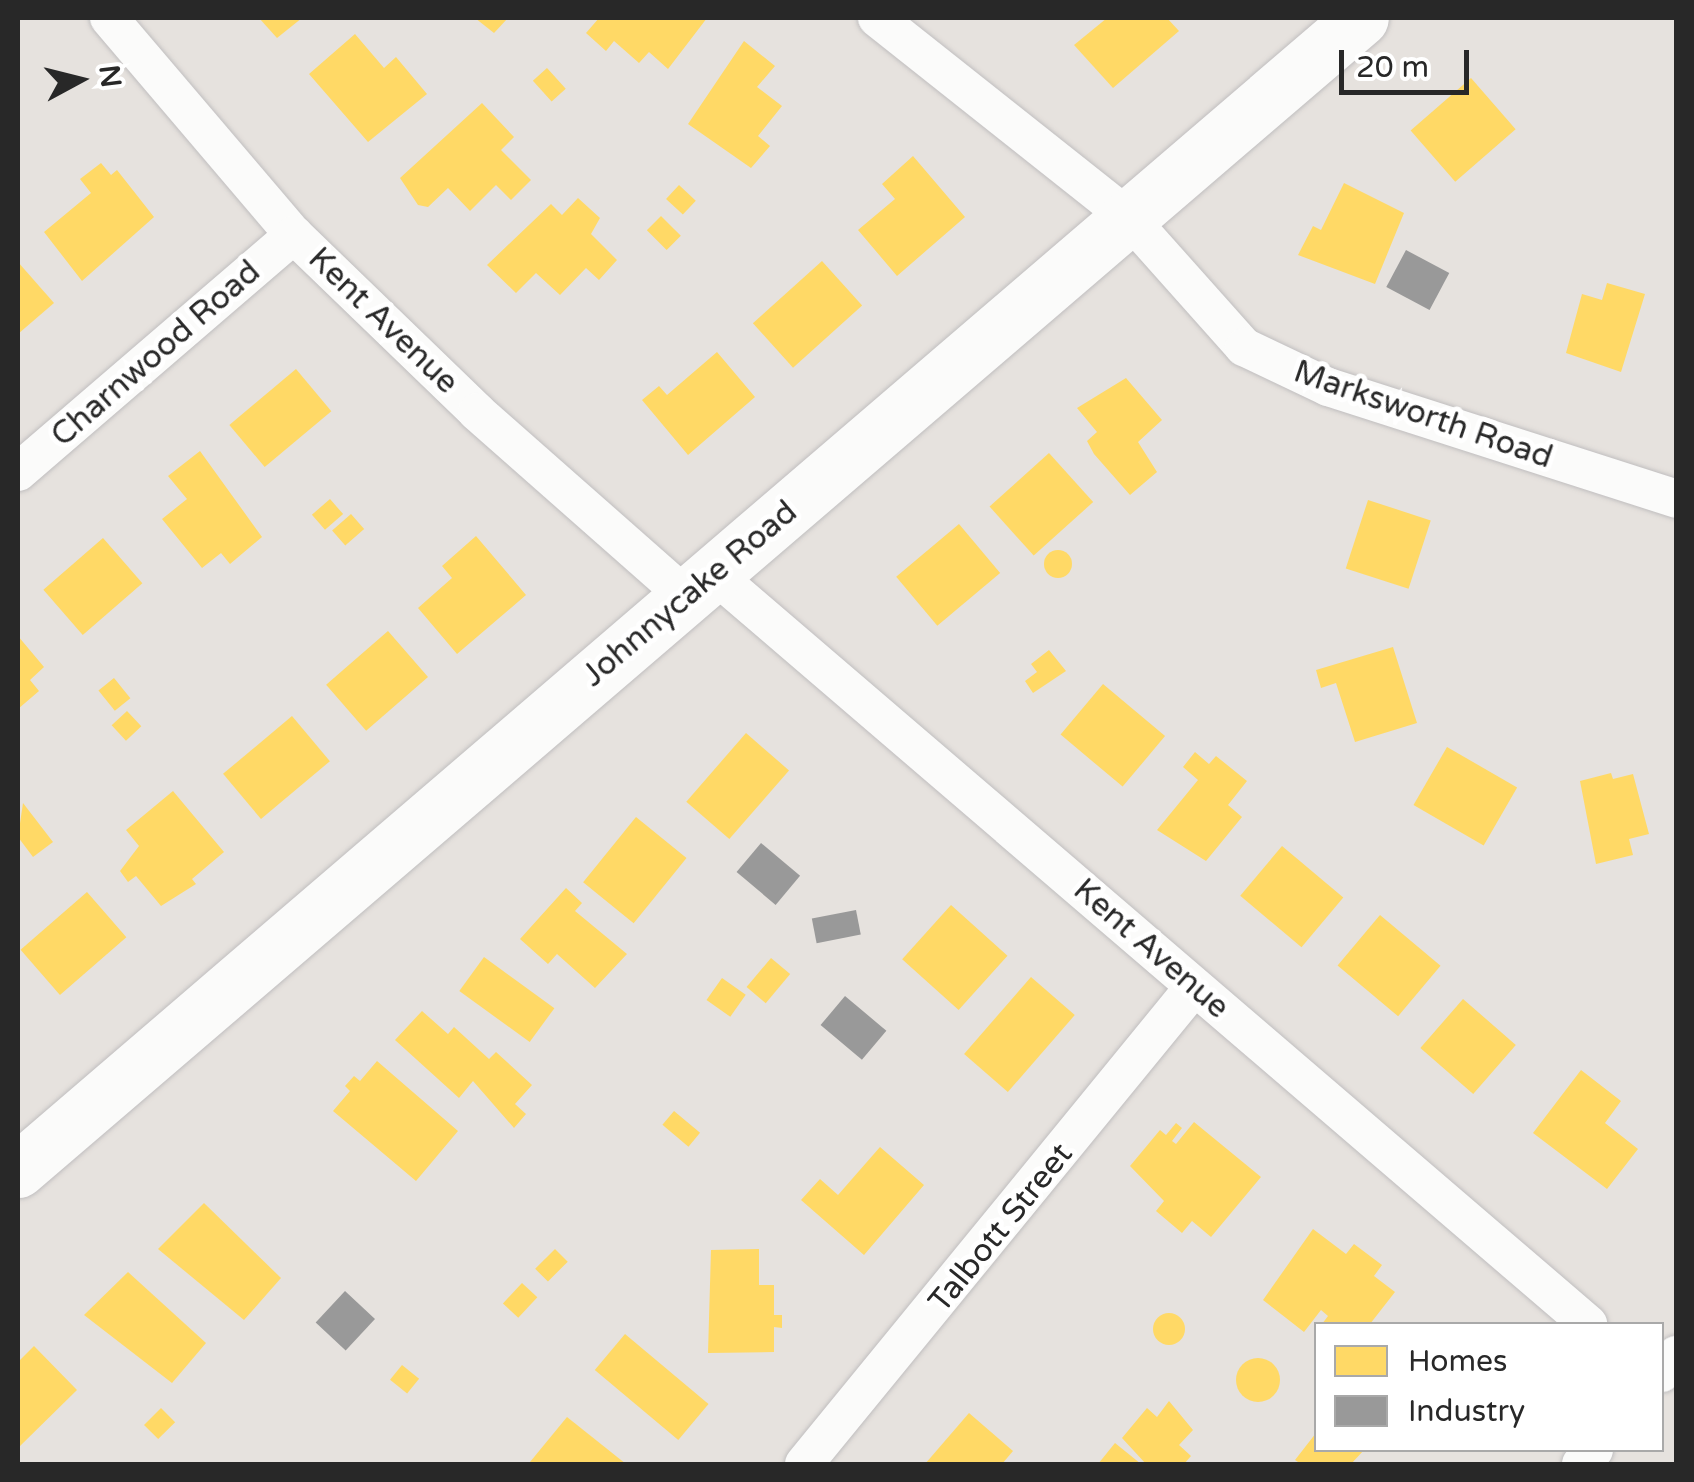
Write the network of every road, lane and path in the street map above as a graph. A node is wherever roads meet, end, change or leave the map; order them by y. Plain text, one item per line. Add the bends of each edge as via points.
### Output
1 (109, 18) edge
2 (877, 18) edge
3 (1361, 18) edge
4 (1129, 218) junction
5 (294, 236) junction
6 (18, 472) edge
7 (1676, 499) edge
8 (700, 585) junction
9 (1194, 987) junction
10 (18, 1170) edge
11 (1586, 1322) edge
12 (804, 1464) edge

1 - 5 street, Kent Avenue
2 - 4 street, Marksworth Road
3 - 4 main road, Johnnycake Road
4 - 7 street, Marksworth Road via 1244,348 1328,386
4 - 8 main road, Johnnycake Road
5 - 6 street, Charnwood Road
5 - 8 street, Kent Avenue via 478,412
8 - 9 street, Kent Avenue
8 - 10 main road, Johnnycake Road
9 - 11 street, Kent Avenue
9 - 12 street, Talbott Street

